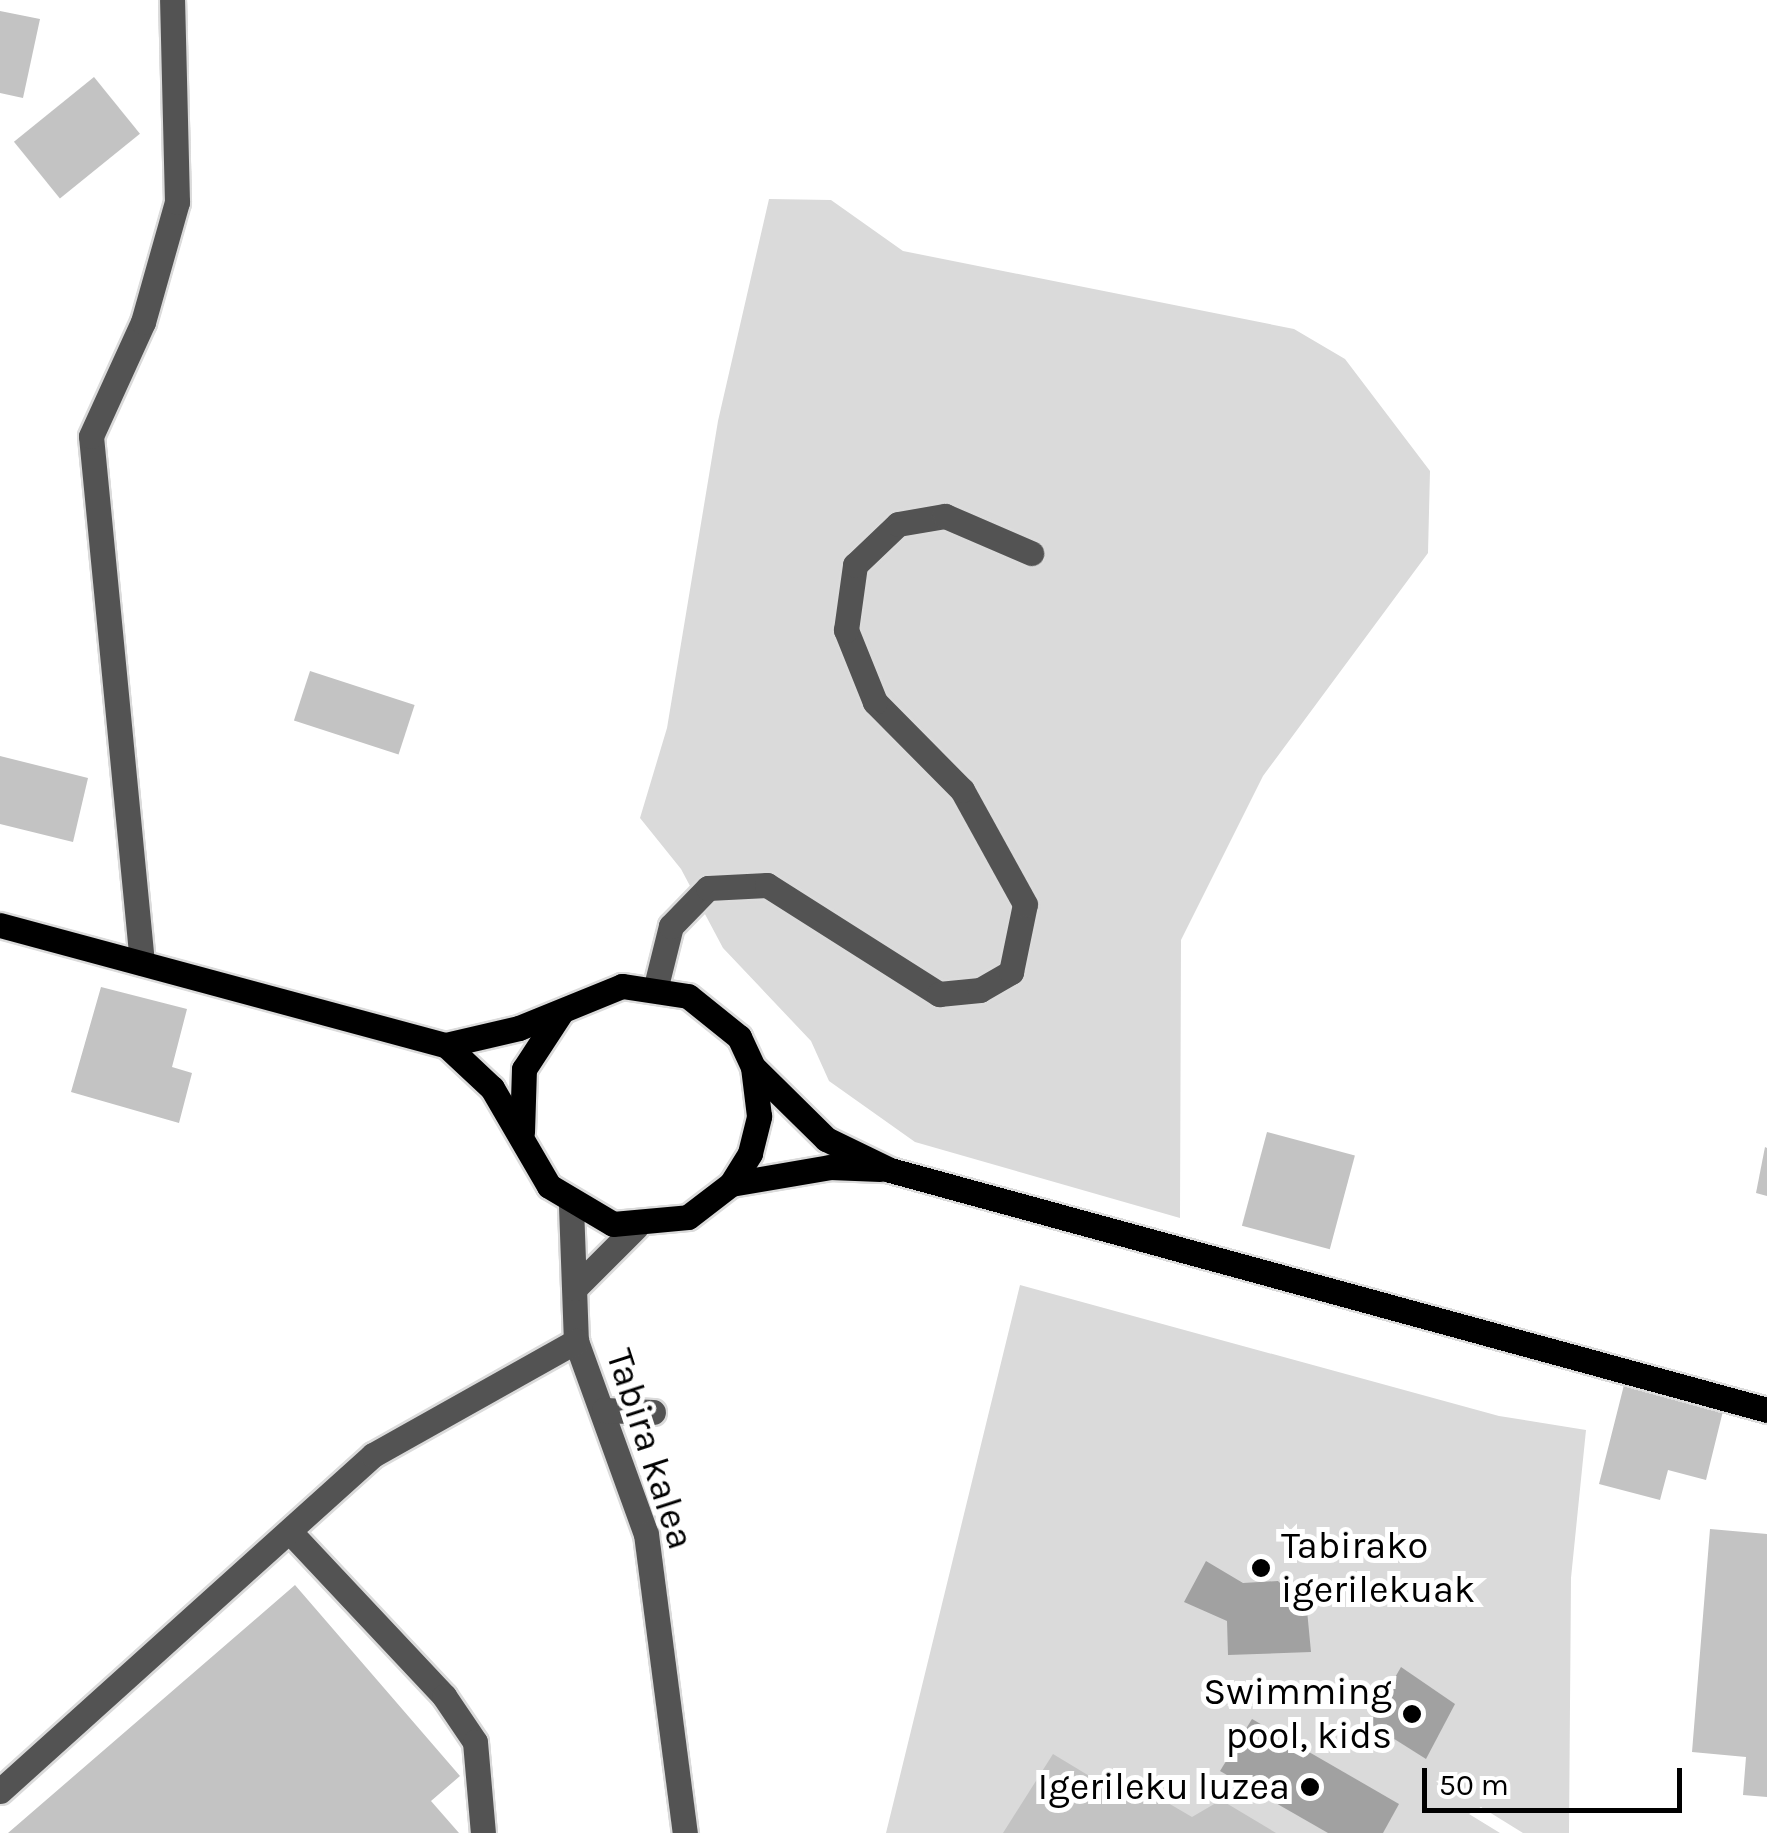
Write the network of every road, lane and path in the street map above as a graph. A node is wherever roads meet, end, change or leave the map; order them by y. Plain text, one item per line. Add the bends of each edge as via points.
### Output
1 (172, 0) edge
2 (1031, 553) dead end
3 (0, 924) edge
4 (142, 963) junction
5 (656, 986) junction
6 (560, 1014) junction
7 (446, 1044) junction
8 (753, 1068) junction
9 (522, 1135) junction
10 (890, 1170) junction
11 (731, 1184) junction
12 (571, 1206) junction
13 (636, 1227) junction
14 (575, 1288) junction
15 (576, 1342) junction
16 (604, 1410) junction
17 (1767, 1410) edge
18 (652, 1412) dead end
19 (291, 1533) junction
20 (0, 1791) edge
21 (483, 1833) edge
22 (686, 1833) edge

1 - 4 street via 177,202 143,322 91,436
2 - 5 street via 945,516 898,524 855,565 846,630 876,702 962,790 1025,904 1011,972 980,990 939,994 767,885 708,888 671,926
3 - 4 main road
4 - 7 main road
5 - 6 main road via 605,991
5 - 8 main road via 716,1013
6 - 7 main road
6 - 9 main road via 524,1069
7 - 9 main road via 492,1088
8 - 10 main road via 826,1139
8 - 11 main road via 759,1116
9 - 12 main road via 532,1162
10 - 11 main road via 830,1167
10 - 17 main road
11 - 13 main road via 688,1216
12 - 13 main road
12 - 14 street, Tabira kalea
13 - 14 street
14 - 15 street, Tabira kalea
15 - 16 street, Tabira kalea
15 - 19 street via 373,1455
16 - 18 street
16 - 22 street, Tabira kalea via 646,1534
19 - 20 street
19 - 21 street via 444,1696 475,1742

